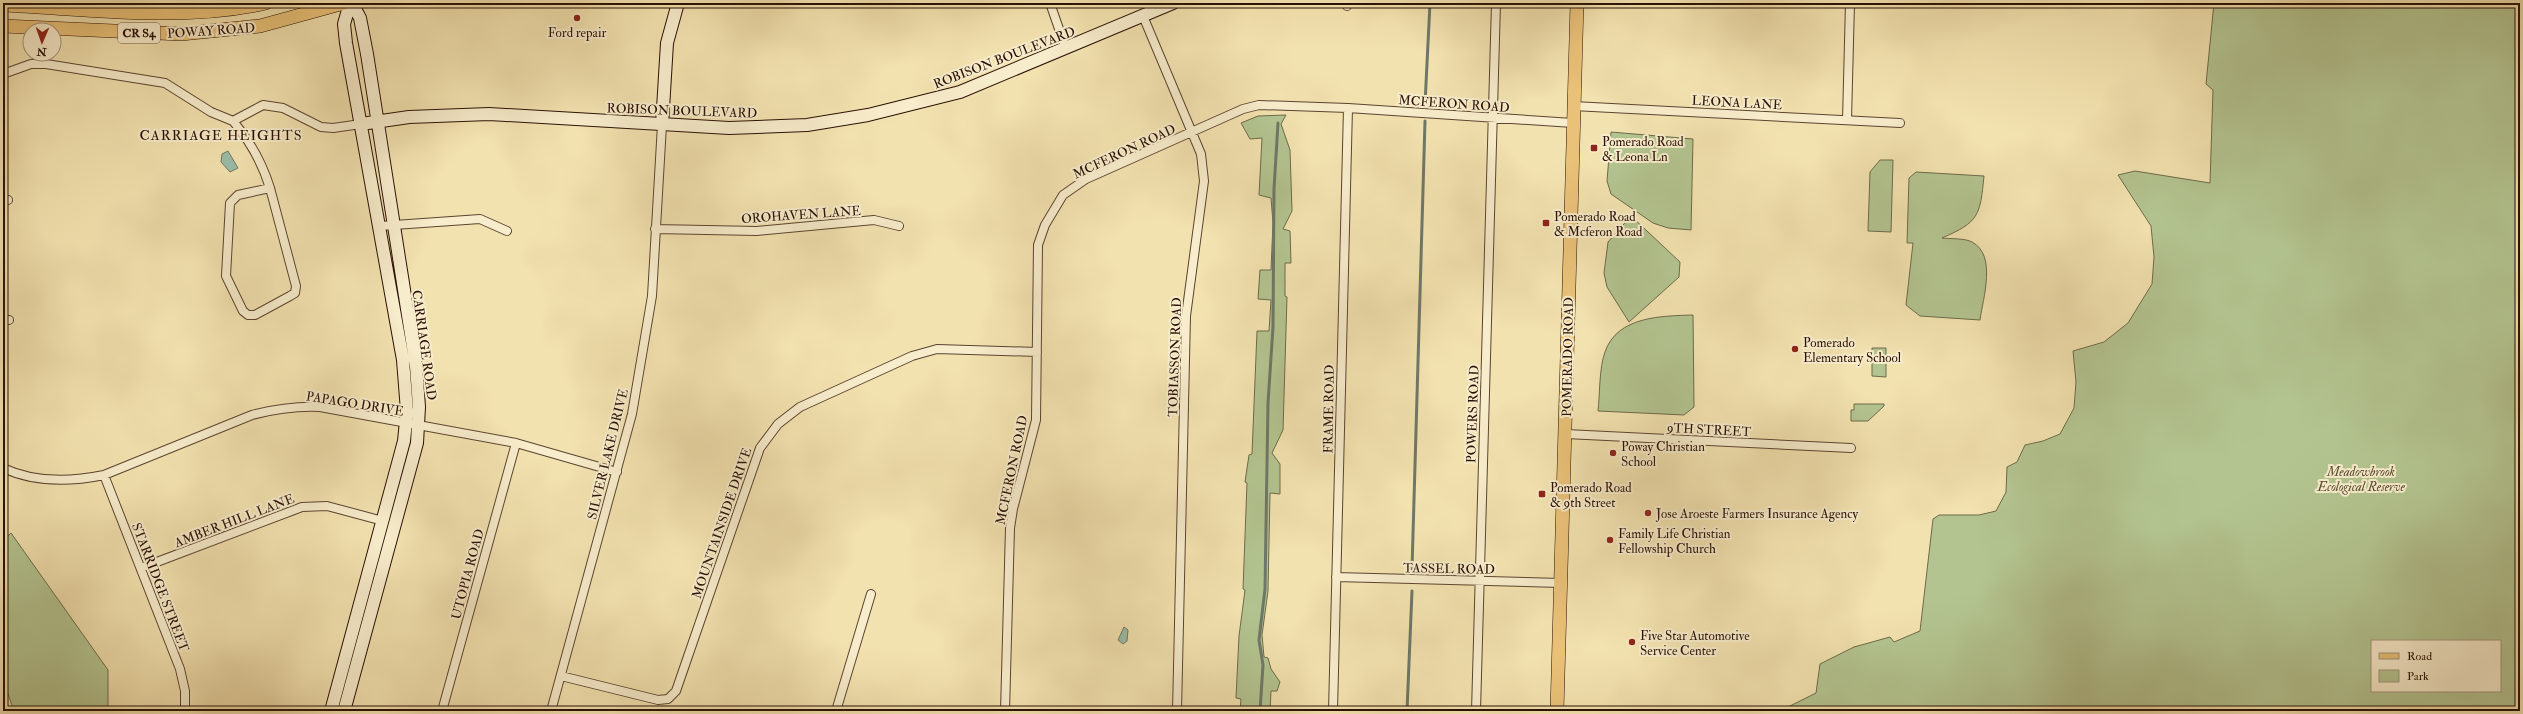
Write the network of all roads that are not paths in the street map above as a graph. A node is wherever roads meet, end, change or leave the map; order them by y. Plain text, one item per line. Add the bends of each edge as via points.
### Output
1 (266, 3) edge
2 (344, 3) edge
3 (351, 3) edge
4 (678, 3) edge
5 (1050, 3) edge
6 (1173, 3) edge
7 (1496, 3) edge
8 (1578, 3) edge
9 (1850, 3) edge
10 (3, 5) edge
11 (1143, 16) junction
12 (3, 26) edge
13 (1066, 49) junction
14 (3, 74) edge
15 (1573, 106) junction
16 (1348, 108) junction
17 (1492, 117) junction
18 (1847, 120) junction
19 (233, 121) junction
20 (377, 122) junction
21 (1573, 123) junction
22 (1900, 123) dead end
23 (361, 124) junction
24 (662, 125) junction
25 (1193, 132) junction
26 (270, 188) junction
27 (392, 224) junction
28 (380, 226) junction
29 (899, 226) dead end
30 (655, 229) junction
31 (507, 231) dead end
32 (1037, 352) junction
33 (406, 423) junction
34 (419, 425) junction
35 (1566, 434) junction
36 (516, 443) junction
37 (1850, 448) dead end
38 (3, 468) edge
39 (616, 472) junction
40 (104, 475) junction
41 (389, 522) junction
42 (141, 568) junction
43 (1336, 577) junction
44 (1479, 581) junction
45 (1561, 583) junction
46 (871, 594) dead end
47 (561, 676) junction
48 (185, 711) edge
49 (331, 711) edge
50 (344, 711) edge
51 (442, 711) edge
52 (551, 711) edge
53 (836, 711) edge
54 (1005, 711) edge
55 (1177, 711) edge
56 (1332, 711) edge
57 (1476, 711) edge
58 (1557, 711) edge

1 - 10 main road, POWAY ROAD / CR S4 via 177,13
2 - 12 main road, POWAY ROAD / CR S4 via 260,26 189,33
3 - 20 street, CARRIAGE ROAD via 360,18
3 - 23 street, CARRIAGE ROAD via 344,24
4 - 24 street via 667,43
5 - 13 street
6 - 11 street, ROBISON BOULEVARD
7 - 17 street, POWERS ROAD
8 - 15 main road, POMERADO ROAD
9 - 18 street
11 - 13 street, ROBISON BOULEVARD
11 - 25 street, TOBIASSON ROAD
13 - 24 street, ROBISON BOULEVARD via 960,92 868,115 807,125 729,128
14 - 19 street via 39,63 155,80 165,83 211,112
15 - 18 street, LEONA LANE
15 - 21 main road, POMERADO ROAD
16 - 17 street, MCFERON ROAD
16 - 25 street, MCFERON ROAD via 1259,105 1243,109
16 - 43 street, FRAME ROAD
17 - 21 street, MCFERON ROAD
17 - 44 street, POWERS ROAD
18 - 22 street, LEONA LANE
19 - 23 street via 263,105 283,108 320,127
19 - 26 street via 258,155
20 - 23 street, ROBISON BOULEVARD
20 - 24 street, ROBISON BOULEVARD via 416,117 489,114
20 - 27 street, CARRIAGE ROAD
21 - 35 main road, POMERADO ROAD
23 - 28 street, CARRIAGE ROAD
24 - 30 street, SILVER LAKE DRIVE
25 - 32 street, MCFERON ROAD via 1086,179 1063,196 1045,224 1038,245
25 - 55 street, TOBIASSON ROAD via 1202,154 1204,181 1186,316
26 - 26 street via 296,290 259,314 251,315 243,310 226,276 230,203 238,195
27 - 28 street
27 - 31 street via 480,219
27 - 34 street, CARRIAGE ROAD via 416,366
28 - 33 street, CARRIAGE ROAD via 403,360
29 - 30 street, OROHAVEN LANE via 874,220 758,231
30 - 39 street, SILVER LAKE DRIVE via 652,296 632,414
32 - 47 street, MOUNTAINSIDE DRIVE via 937,349 912,356 800,407 778,424 760,448 676,690 668,699 658,700
32 - 54 street, MCFERON ROAD via 1034,431 1012,509 1010,528
33 - 34 street, PAPAGO DRIVE
33 - 40 street, PAPAGO DRIVE via 320,407 276,408 252,415
33 - 41 street, CARRIAGE ROAD
34 - 36 street, PAPAGO DRIVE
34 - 41 street, CARRIAGE ROAD via 417,443
35 - 37 street, 9TH STREET
35 - 45 main road, POMERADO ROAD
36 - 39 street, PAPAGO DRIVE
36 - 51 street, UTOPIA ROAD
38 - 40 street, PAPAGO DRIVE via 48,481
39 - 47 street, SILVER LAKE DRIVE
40 - 42 street, STARRIDGE STREET
41 - 42 street, AMBER HILL LANE via 327,506 302,507
41 - 49 street, CARRIAGE ROAD
41 - 50 street, CARRIAGE ROAD
42 - 48 street, STARRIDGE STREET via 180,669 185,692
43 - 44 street, TASSEL ROAD
43 - 56 street, FRAME ROAD
44 - 45 street, TASSEL ROAD
44 - 57 street, POWERS ROAD
45 - 58 main road, POMERADO ROAD
46 - 53 street
47 - 52 street, SILVER LAKE DRIVE

